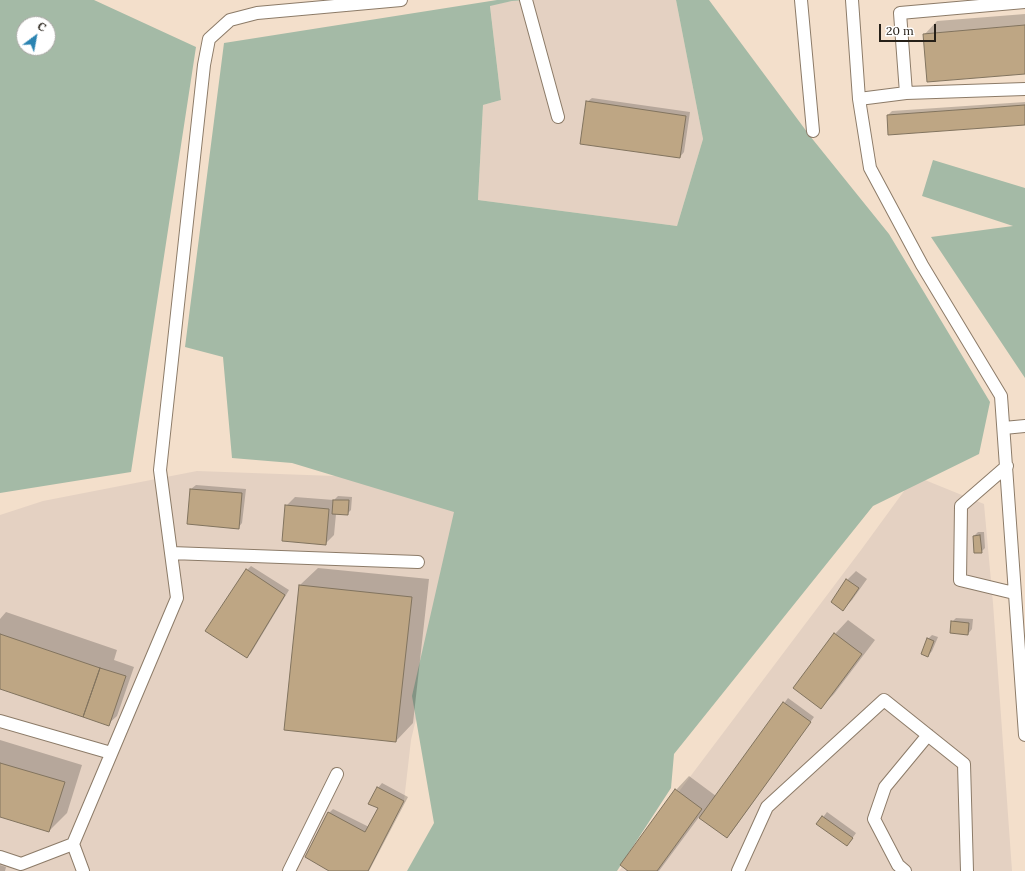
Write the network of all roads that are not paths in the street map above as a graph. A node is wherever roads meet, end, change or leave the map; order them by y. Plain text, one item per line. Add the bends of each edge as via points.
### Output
1 (401, 0) edge
2 (526, 0) edge
3 (801, 0) edge
4 (852, 0) edge
5 (1025, 2) edge
6 (1025, 89) edge
7 (906, 94) junction
8 (859, 100) junction
9 (558, 117) dead end
10 (814, 131) dead end
11 (1025, 426) edge
12 (1004, 428) junction
13 (1007, 466) junction
14 (171, 553) junction
15 (418, 562) dead end
16 (1014, 593) junction
17 (0, 720) edge
18 (928, 735) junction
19 (1025, 735) edge
20 (112, 752) junction
21 (337, 774) dead end
22 (73, 844) junction
23 (0, 856) edge
24 (83, 871) edge
25 (288, 871) edge
26 (738, 871) edge
27 (905, 871) edge
28 (967, 871) edge

1 - 14 lane via 257,13 230,20 209,39 204,65 160,470
2 - 9 lane
3 - 10 lane
4 - 8 lane
5 - 7 lane via 900,13
6 - 7 lane
7 - 8 lane
8 - 12 lane via 870,168 922,265 1001,396
11 - 12 lane
12 - 13 lane
13 - 16 lane
13 - 16 lane via 961,506 960,580
14 - 15 lane
14 - 20 lane via 177,598
16 - 19 lane
17 - 20 lane
18 - 26 lane via 884,700 767,807
18 - 27 lane via 885,787 874,819 898,865
18 - 28 lane via 964,764
20 - 22 lane
21 - 25 lane
22 - 23 lane via 21,864
22 - 24 lane

